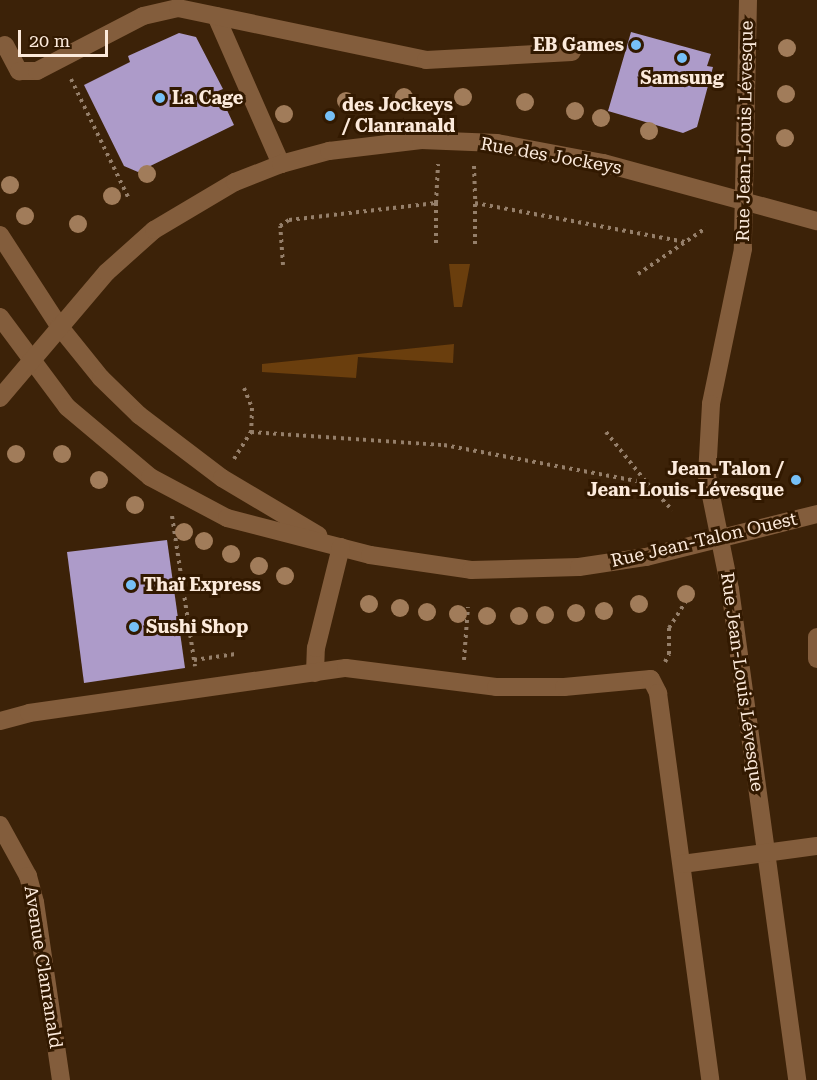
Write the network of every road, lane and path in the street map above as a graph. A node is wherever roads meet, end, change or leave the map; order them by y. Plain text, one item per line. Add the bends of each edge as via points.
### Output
1 (748, 0) edge
2 (216, 16) junction
3 (5, 45) dead end
4 (572, 52) dead end
5 (61, 58) junction
6 (280, 164) junction
7 (438, 167) dead end
8 (474, 170) dead end
9 (128, 197) dead end
10 (747, 202) junction
11 (436, 203) junction
12 (475, 203) junction
13 (817, 221) edge
14 (706, 228) dead end
15 (0, 235) edge
16 (685, 242) junction
17 (436, 244) dead end
18 (475, 244) dead end
19 (283, 264) dead end
20 (638, 274) dead end
21 (0, 317) edge
22 (59, 326) junction
23 (30, 360) junction
24 (244, 388) dead end
25 (0, 398) edge
26 (251, 432) junction
27 (606, 432) dead end
28 (234, 459) dead end
29 (647, 483) junction
30 (672, 510) dead end
31 (817, 514) edge
32 (172, 515) dead end
33 (720, 538) junction
34 (341, 548) junction
35 (693, 590) dead end
36 (468, 607) dead end
37 (817, 636) edge
38 (236, 654) dead end
39 (669, 654) dead end
40 (817, 658) edge
41 (194, 660) junction
42 (463, 666) dead end
43 (184, 671) dead end
44 (315, 673) junction
45 (0, 721) edge
46 (0, 825) edge
47 (817, 846) edge
48 (766, 854) junction
49 (682, 864) junction
50 (61, 1080) edge
51 (710, 1080) edge
52 (797, 1080) edge

1 - 10 street, Rue Jean-Louis Lévesque
2 - 4 street via 426,60
2 - 5 street via 178,8 143,16
2 - 6 street
3 - 5 street via 19,71 37,70
5 - 9 path
6 - 10 street, Rue des Jockeys via 381,143 497,143 603,163
6 - 22 street, Rue des Jockeys via 220,189 172,217 122,256
7 - 11 path
8 - 12 path
10 - 13 street, Rue des Jockeys
10 - 33 street, Rue Jean-Louis Lévesque via 743,249 707,440 708,485
11 - 17 path
11 - 19 path via 289,220 280,226
12 - 16 path
12 - 18 path
14 - 16 path
15 - 22 street, Rue Jean-Talon Ouest
16 - 20 path
21 - 23 street, Rue Jean-Talon Ouest
22 - 23 street, Rue des Jockeys
22 - 34 street, Rue Jean-Talon Ouest via 108,386 172,443 249,495
23 - 25 street
23 - 34 street, Rue Jean-Talon Ouest via 53,391 91,429 174,492 227,518
24 - 26 path via 252,408
26 - 28 path
26 - 29 path via 444,445
27 - 29 path
29 - 30 path
31 - 33 street, Rue Jean-Talon Ouest
32 - 41 path
33 - 34 street, Rue Jean-Talon Ouest via 622,561 534,570 423,565
33 - 48 street, Rue Jean-Louis Lévesque
34 - 44 street via 316,648
35 - 39 path via 669,628
36 - 42 path
37 - 40 street
38 - 41 path
41 - 43 path via 195,670
44 - 45 street via 29,713
44 - 49 street via 346,668 496,687 564,687 651,680 658,693
46 - 50 street, Avenue Clanranald via 28,876 35,902
47 - 48 street
48 - 49 street
48 - 52 street, Rue Jean-Louis Lévesque
49 - 51 street

